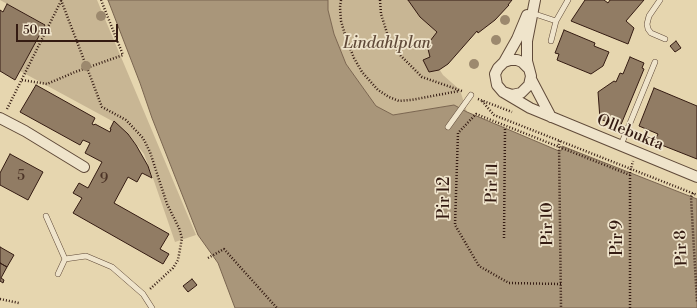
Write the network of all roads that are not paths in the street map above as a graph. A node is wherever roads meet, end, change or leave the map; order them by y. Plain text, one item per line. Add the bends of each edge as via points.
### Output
1 (534, 0) edge
2 (568, 0) edge
3 (660, 0) edge
4 (532, 12) junction
5 (556, 21) junction
6 (665, 40) dead end
7 (551, 41) dead end
8 (504, 62) junction
9 (655, 62) dead end
10 (528, 68) junction
11 (531, 79) junction
12 (503, 92) junction
13 (471, 95) dead end
14 (551, 117) junction
15 (0, 118) edge
16 (448, 127) dead end
17 (621, 145) junction
18 (84, 168) dead end
19 (697, 177) edge
20 (46, 216) dead end
21 (65, 259) junction
22 (58, 274) dead end
23 (152, 308) edge

1 - 4 street
1 - 8 street via 517,40
2 - 5 lane
3 - 6 lane via 649,16 647,24 651,33
4 - 5 lane
4 - 10 street via 527,42
5 - 7 lane
8 - 10 street via 517,60
8 - 12 street via 498,68 495,78
9 - 17 lane
10 - 11 street
11 - 12 street via 521,93
11 - 14 street
12 - 14 street, Ollebukta
13 - 16 lane
14 - 17 street, Ollebukta
15 - 18 street
17 - 19 street, Ollebukta
20 - 21 lane
21 - 22 lane
21 - 23 lane via 86,256 112,266 142,294

